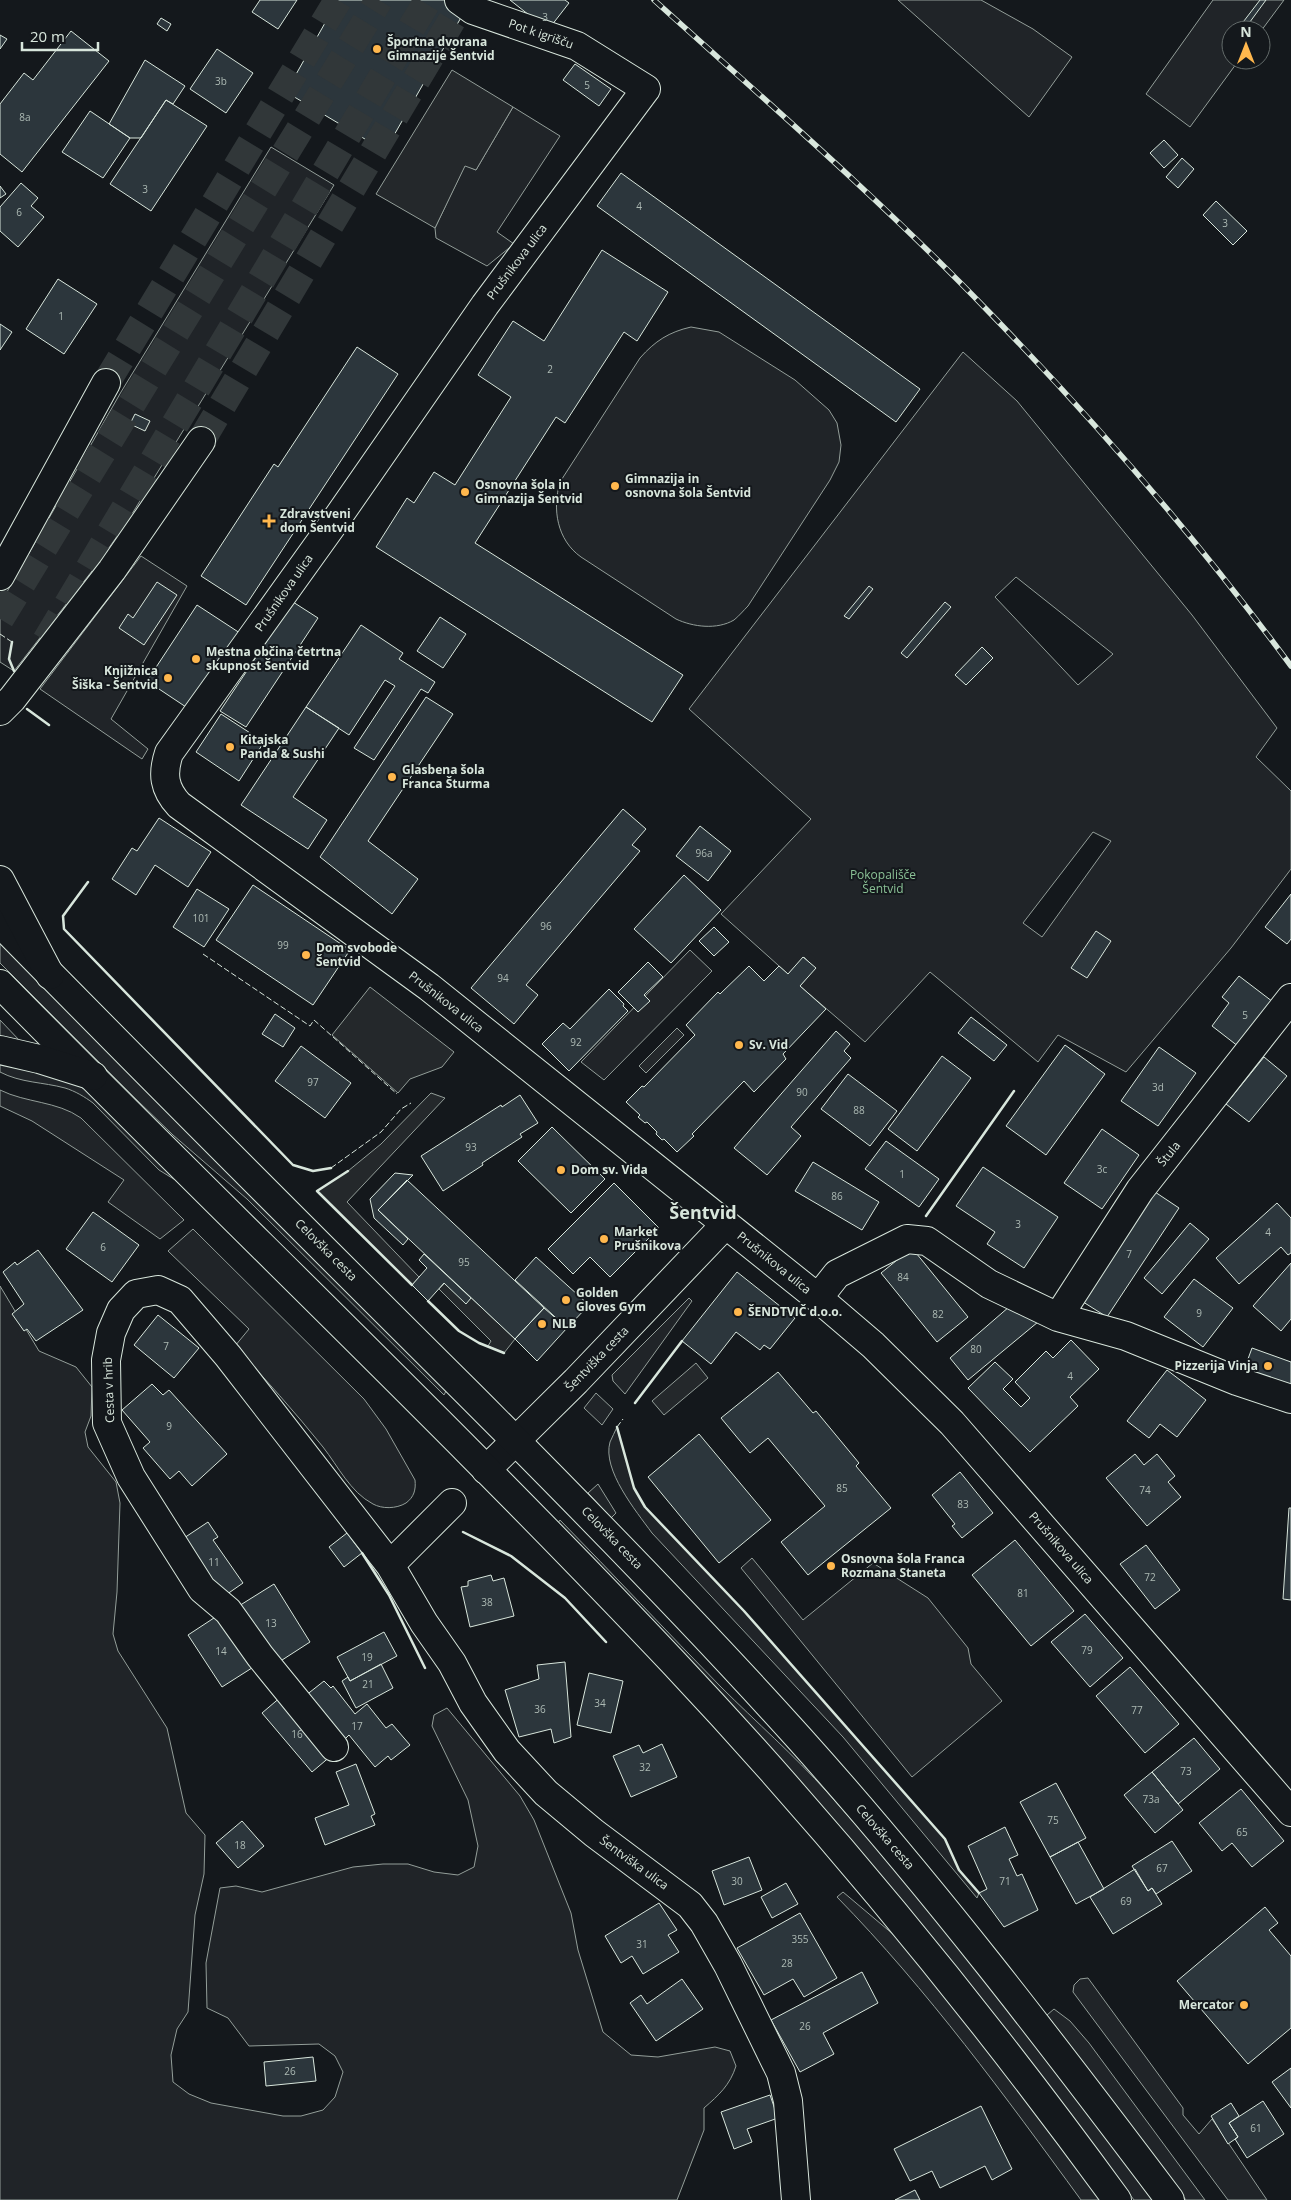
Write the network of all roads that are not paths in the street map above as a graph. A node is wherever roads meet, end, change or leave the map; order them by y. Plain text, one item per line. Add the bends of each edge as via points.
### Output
1 (458, 0) edge
2 (646, 89) joint
3 (106, 384) tunnel mouth
4 (201, 441) tunnel mouth
5 (0, 576) edge
6 (13, 697) edge
7 (0, 727) edge
8 (0, 880) edge
9 (0, 923) edge
10 (50, 974) junction
11 (0, 984) edge
12 (1291, 998) edge
13 (0, 1050) edge
14 (93, 1076) junction
15 (726, 1224) junction
16 (818, 1298) junction
17 (1058, 1316) junction
18 (1291, 1399) edge
19 (516, 1440) junction
20 (486, 1470) junction
21 (452, 1503) dead end
22 (390, 1565) junction
23 (334, 1747) dead end
24 (1291, 1812) edge
25 (796, 2200) edge
26 (1117, 2200) edge
27 (1170, 2200) edge

1 - 2 main road, Pot k igrišču via 473,10 577,46
2 - 15 main road, Prušnikova ulica via 485,305 169,754 164,770 165,784 179,805 429,987
3 - 5 main road
4 - 6 main road via 112,570
6 - 7 main road
8 - 10 main road
9 - 10 main road, Celovška cesta
10 - 19 main road, Celovška cesta
11 - 14 main road
12 - 17 main road, Štula via 1140,1190
13 - 14 main road
14 - 20 main road
15 - 16 main road, Prušnikova ulica
15 - 19 main road, Šentviška cesta via 576,1382
16 - 17 main road via 837,1274 907,1239 927,1241 989,1284
16 - 24 main road, Prušnikova ulica via 873,1345 952,1424
17 - 18 main road via 1126,1336
19 - 20 main road, Šentviška cesta
19 - 27 main road, Celovška cesta via 568,1491 801,1740 986,1959
20 - 26 main road via 675,1664 813,1818 985,2026
21 - 22 main road
22 - 23 main road, Cesta v hrib via 234,1364 180,1300 158,1290 136,1294 121,1310 111,1333 106,1360 107,1423 127,1468 202,1588 228,1611
22 - 25 main road, Šentviška ulica via 452,1663 473,1703 507,1751 546,1793 690,1905 704,1922 781,2073 788,2101

